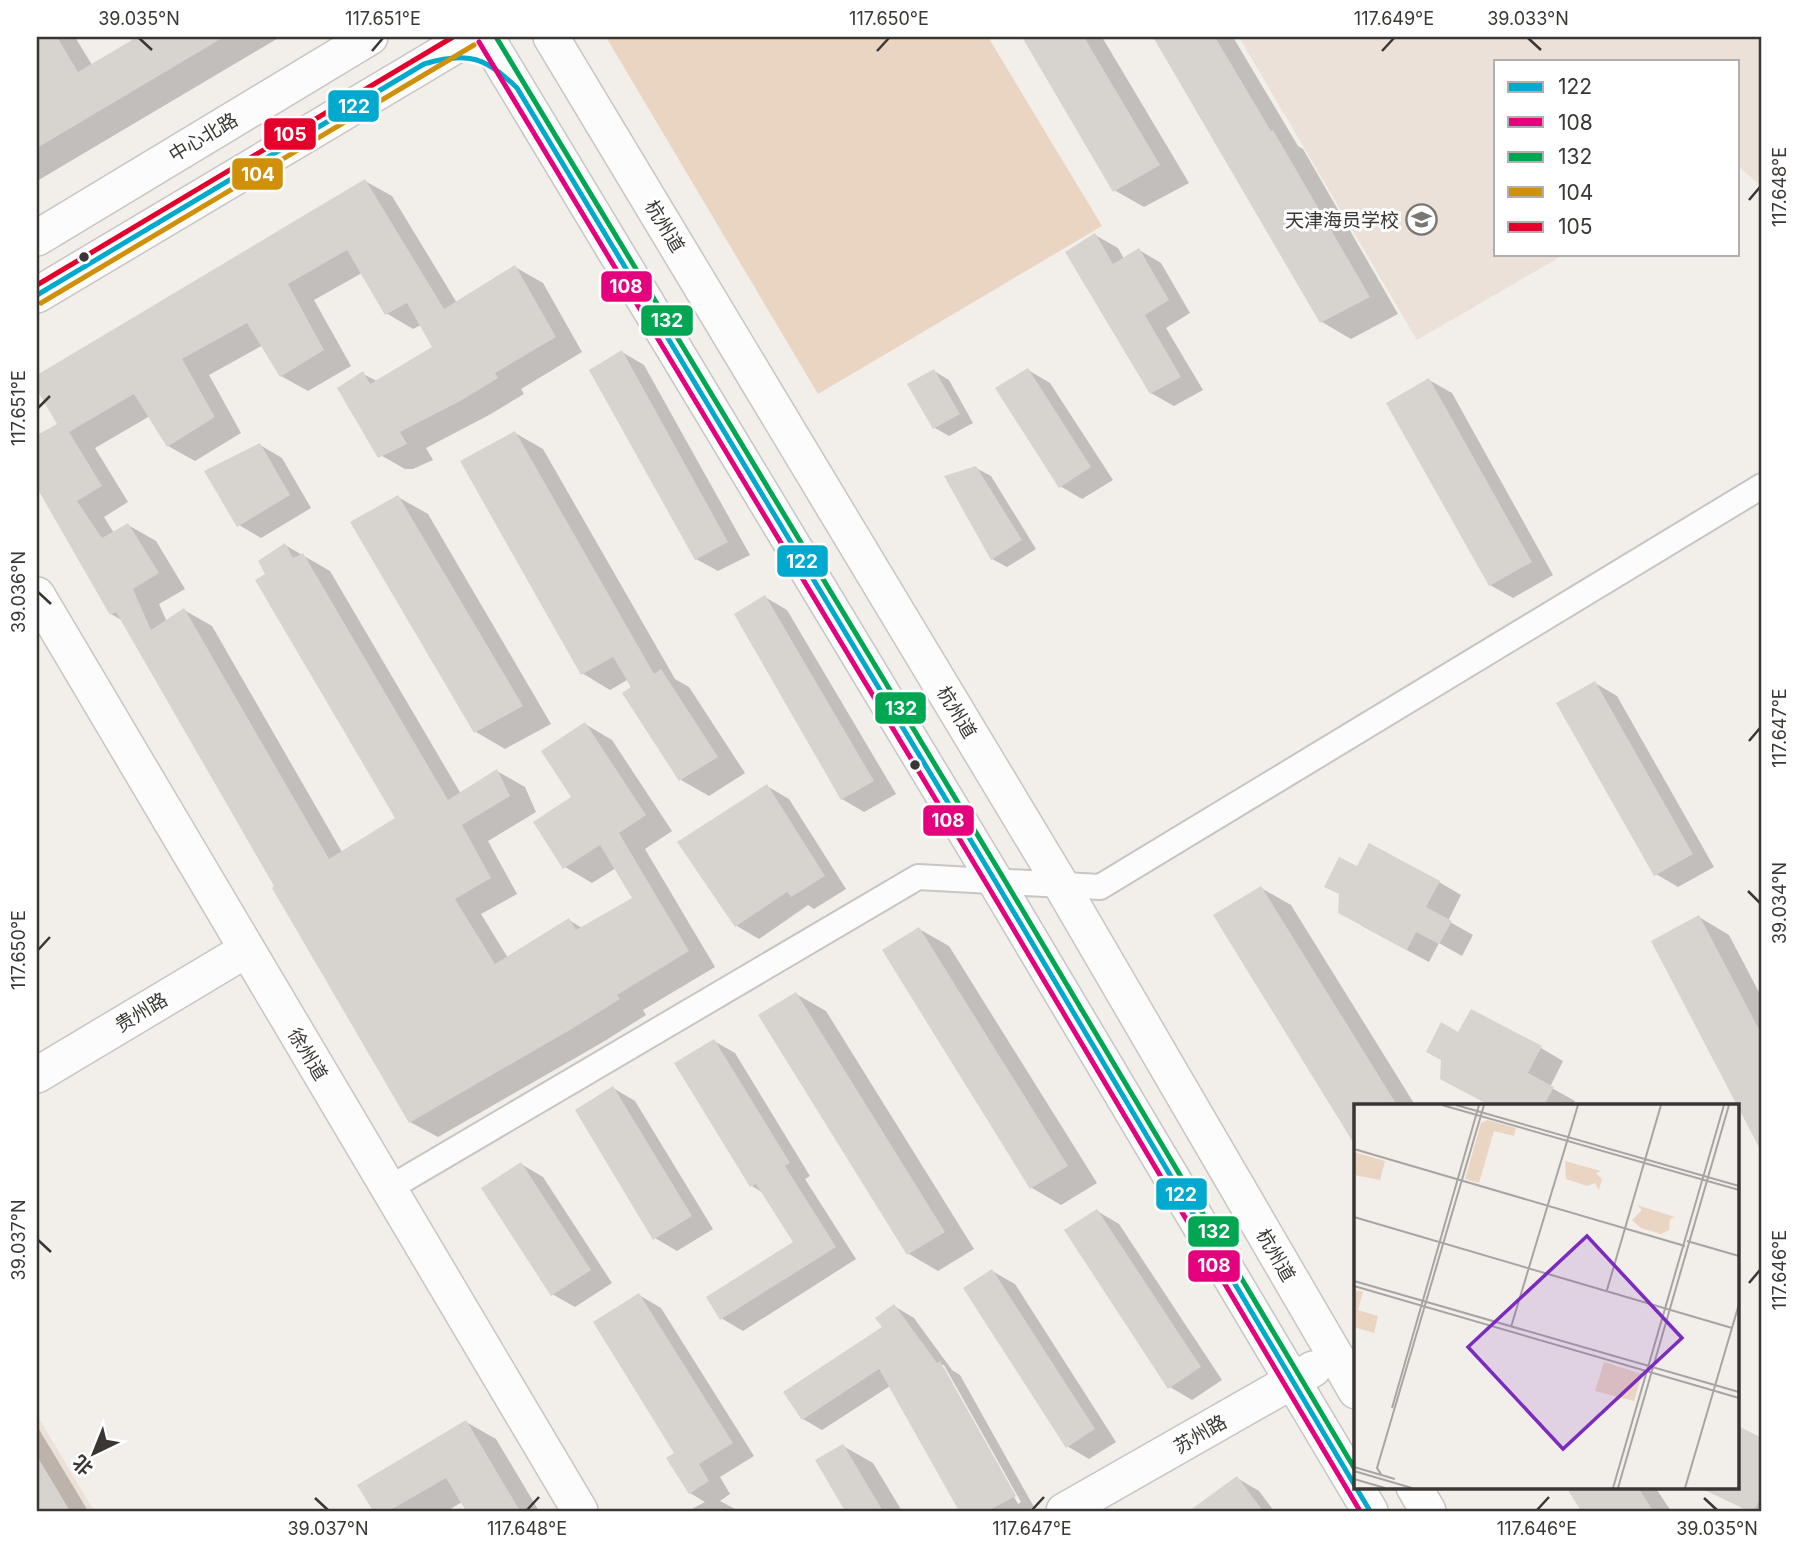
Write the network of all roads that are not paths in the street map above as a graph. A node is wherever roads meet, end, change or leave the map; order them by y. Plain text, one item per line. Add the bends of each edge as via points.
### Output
1 (370, 37) edge
2 (451, 37) edge
3 (470, 37) edge
4 (486, 37) edge
5 (553, 45) edge
6 (424, 64) junction
7 (517, 88) junction
8 (37, 238) edge
9 (37, 295) edge
10 (1762, 486) edge
11 (37, 595) edge
12 (994, 879) junction
13 (1060, 883) junction
14 (246, 950) junction
15 (37, 1075) edge
16 (388, 1189) junction
17 (1335, 1357) junction
18 (1292, 1381) junction
19 (1354, 1388) edge
20 (1354, 1484) edge
21 (1356, 1488) edge
22 (1415, 1488) edge
23 (580, 1511) edge
24 (1064, 1511) edge
25 (1370, 1511) edge
26 (1428, 1511) edge

1 - 8 main road, 中心北路
2 - 6 main road
3 - 6 main road
4 - 7 main road
5 - 13 main road, 杭州道
6 - 7 main road via 457,55 470,57 494,67
6 - 9 main road
7 - 12 main road
10 - 13 street via 1100,887
11 - 14 main road, 徐州道
12 - 13 street
12 - 16 street via 918,877
12 - 18 main road
13 - 17 main road, 杭州道
14 - 15 main road, 贵州路
14 - 16 main road, 徐州道
16 - 23 main road, 徐州道
17 - 18 main road, 苏州路
17 - 19 main road, 杭州道
18 - 20 main road
18 - 24 main road, 苏州路
21 - 25 main road
22 - 26 main road

